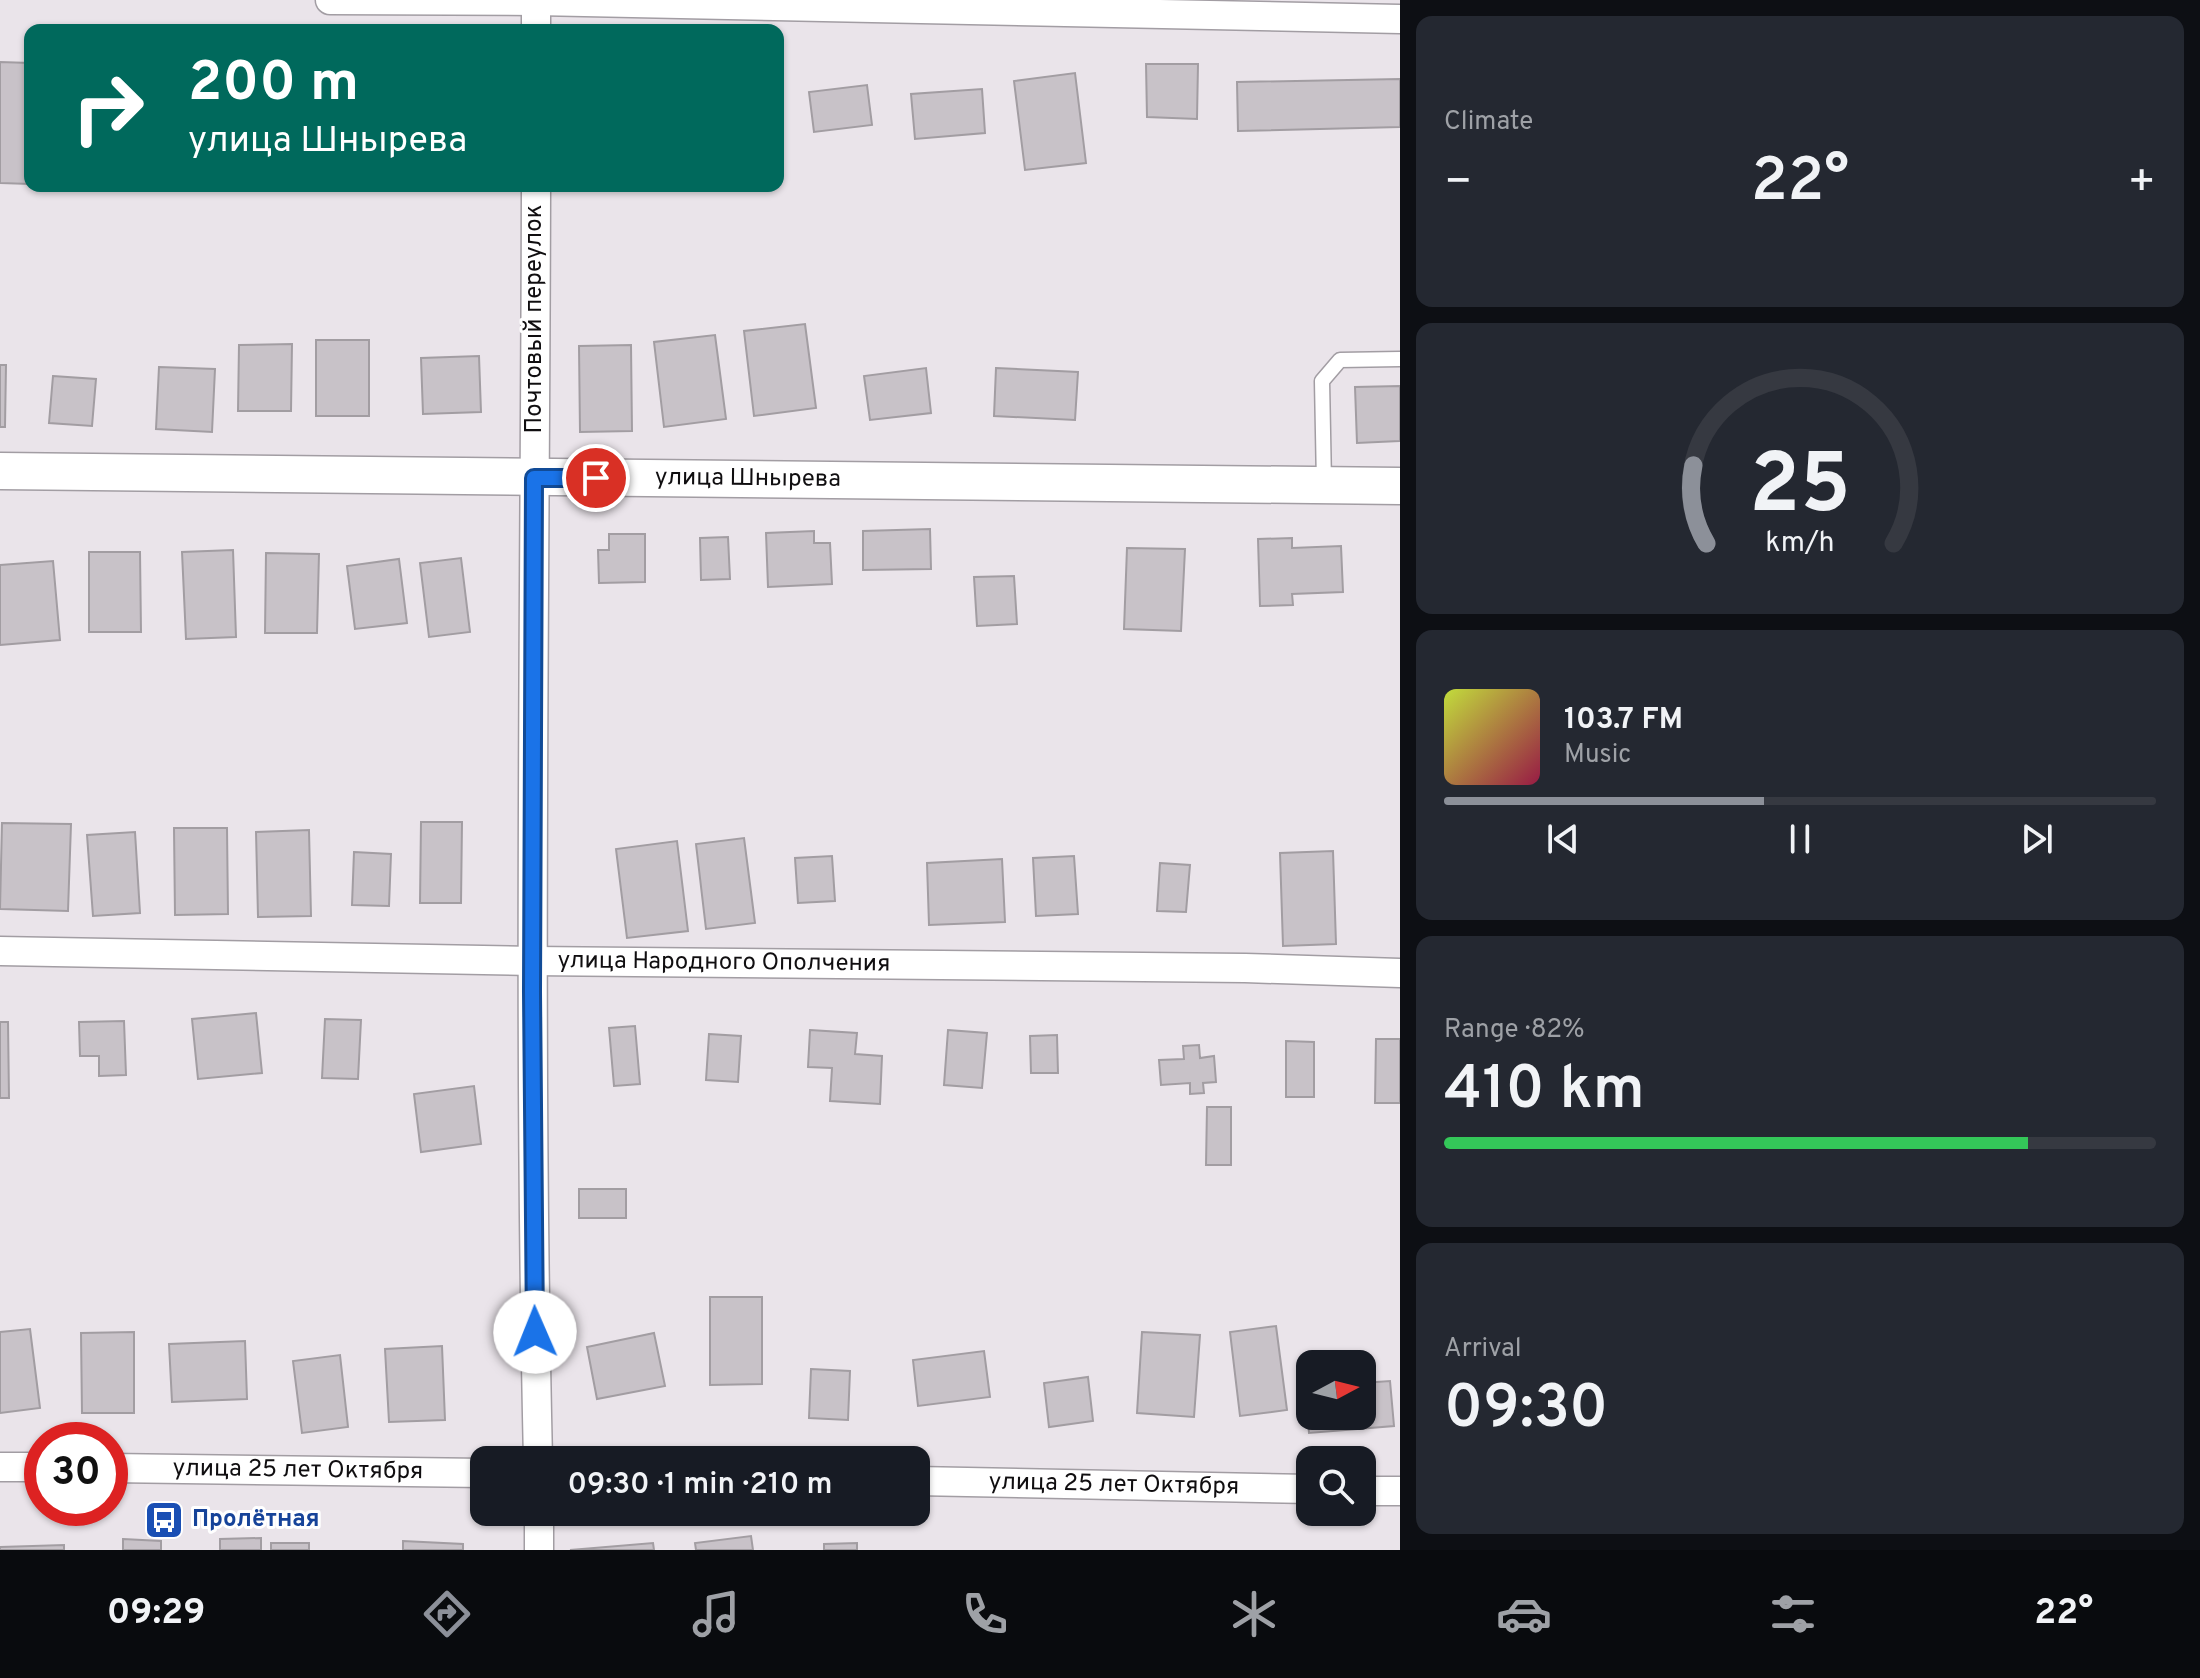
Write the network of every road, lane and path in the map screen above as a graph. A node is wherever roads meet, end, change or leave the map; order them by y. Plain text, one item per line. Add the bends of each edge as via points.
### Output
1 (330, 0) edge
2 (536, 0) edge
3 (1400, 19) edge
4 (536, 24) edge
5 (536, 192) edge
6 (1400, 359) edge
7 (0, 471) edge
8 (534, 478) junction
9 (1324, 485) junction
10 (1400, 486) edge
11 (0, 951) edge
12 (532, 961) junction
13 (1400, 973) edge
14 (538, 1446) edge
15 (0, 1467) edge
16 (24, 1467) edge
17 (128, 1468) edge
18 (470, 1473) edge
19 (930, 1481) edge
20 (1296, 1489) edge
21 (1376, 1491) edge
22 (1400, 1491) edge
23 (539, 1526) edge
24 (539, 1550) edge

1 - 2 street
2 - 3 street
2 - 4 street
5 - 8 street, Почтовый переулок
6 - 9 lane via 1340,360 1322,381
7 - 8 street, улица Шнырева
8 - 9 street, улица Шнырева
8 - 12 street, Почтовый переулок
9 - 10 street, улица Шнырева
11 - 12 street, улица Народного Ополчения
12 - 13 street, улица Народного Ополчения
12 - 14 street, Почтовый переулок
15 - 16 street
17 - 18 street, улица 25 лет Октября
19 - 20 street, улица 25 лет Октября
21 - 22 street
23 - 24 street

